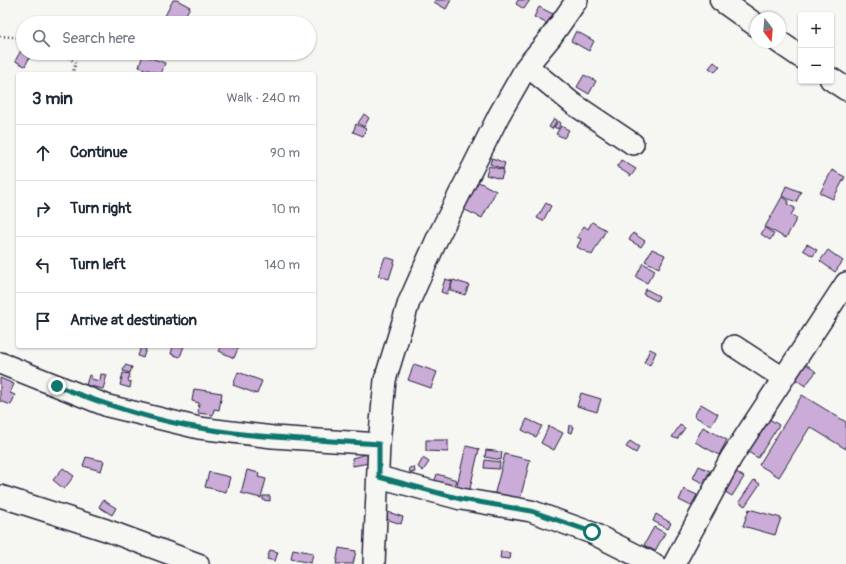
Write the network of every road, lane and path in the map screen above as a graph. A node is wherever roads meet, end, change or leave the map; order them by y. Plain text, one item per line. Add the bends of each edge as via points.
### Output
1 (577, 0) edge
2 (721, 0) edge
3 (750, 21) edge
4 (0, 36) edge
5 (16, 37) edge
6 (786, 47) edge
7 (798, 55) edge
8 (72, 60) edge
9 (527, 66) junction
10 (73, 72) edge
11 (834, 81) edge
12 (846, 89) edge
13 (633, 144) dead end
14 (846, 283) edge
15 (734, 346) dead end
16 (0, 363) edge
17 (783, 378) junction
18 (379, 444) junction
19 (379, 477) junction
20 (0, 496) edge
21 (198, 564) edge
22 (374, 564) edge
23 (654, 564) edge
24 (674, 564) edge

1 - 9 street via 552,37
2 - 3 highway
4 - 5 path
6 - 7 highway
8 - 10 path via 76,63
9 - 13 street via 572,103
9 - 18 street via 468,175 410,302 385,380
11 - 12 highway
14 - 17 street
15 - 17 street
16 - 18 street via 108,406 199,428 273,437
17 - 24 street via 731,458
18 - 19 street
19 - 22 street
19 - 23 street via 461,499 531,511 592,532
20 - 21 street via 106,530

